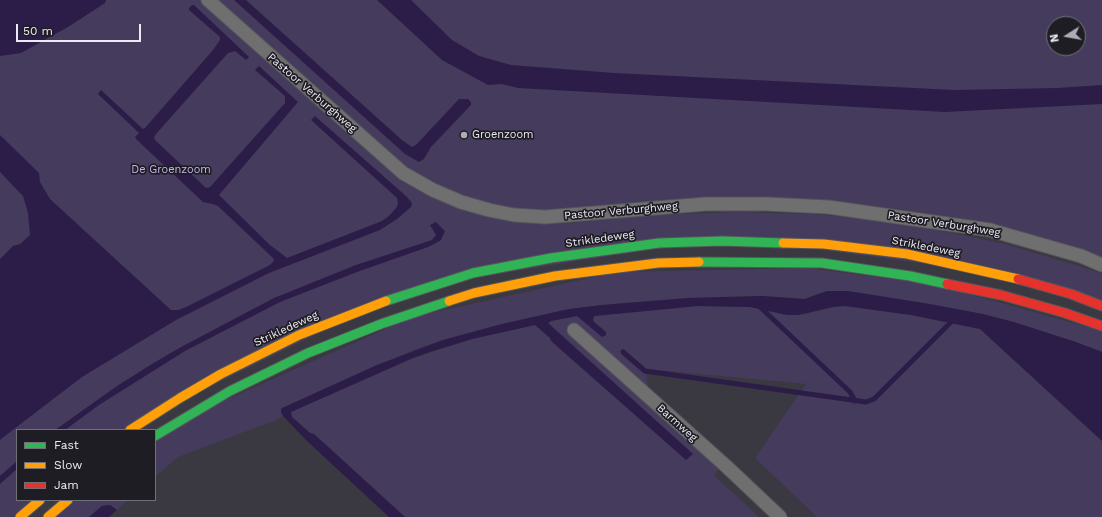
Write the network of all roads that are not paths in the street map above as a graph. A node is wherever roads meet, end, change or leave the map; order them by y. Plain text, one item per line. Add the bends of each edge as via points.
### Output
1 (208, 0) edge
2 (1102, 265) edge
3 (1102, 306) edge
4 (1102, 326) edge
5 (574, 330) dead end
6 (132, 429) edge
7 (156, 435) edge
8 (39, 501) edge
9 (67, 501) edge
10 (20, 517) edge
11 (48, 517) edge
12 (780, 517) edge

1 - 2 street, Pastoor Verburghweg via 403,173 461,202 514,215 545,217 706,204 828,207 990,230 1081,256
3 - 6 main road, Strikledeweg via 1071,294 1006,276 907,254 824,244 722,241 659,244 551,258 473,273 376,304 299,335 221,374
4 - 7 main road via 1001,294 910,276 822,264 658,263 555,276 474,293 381,324 308,353 230,391
5 - 12 street, Barmweg
8 - 10 main road
9 - 11 main road

